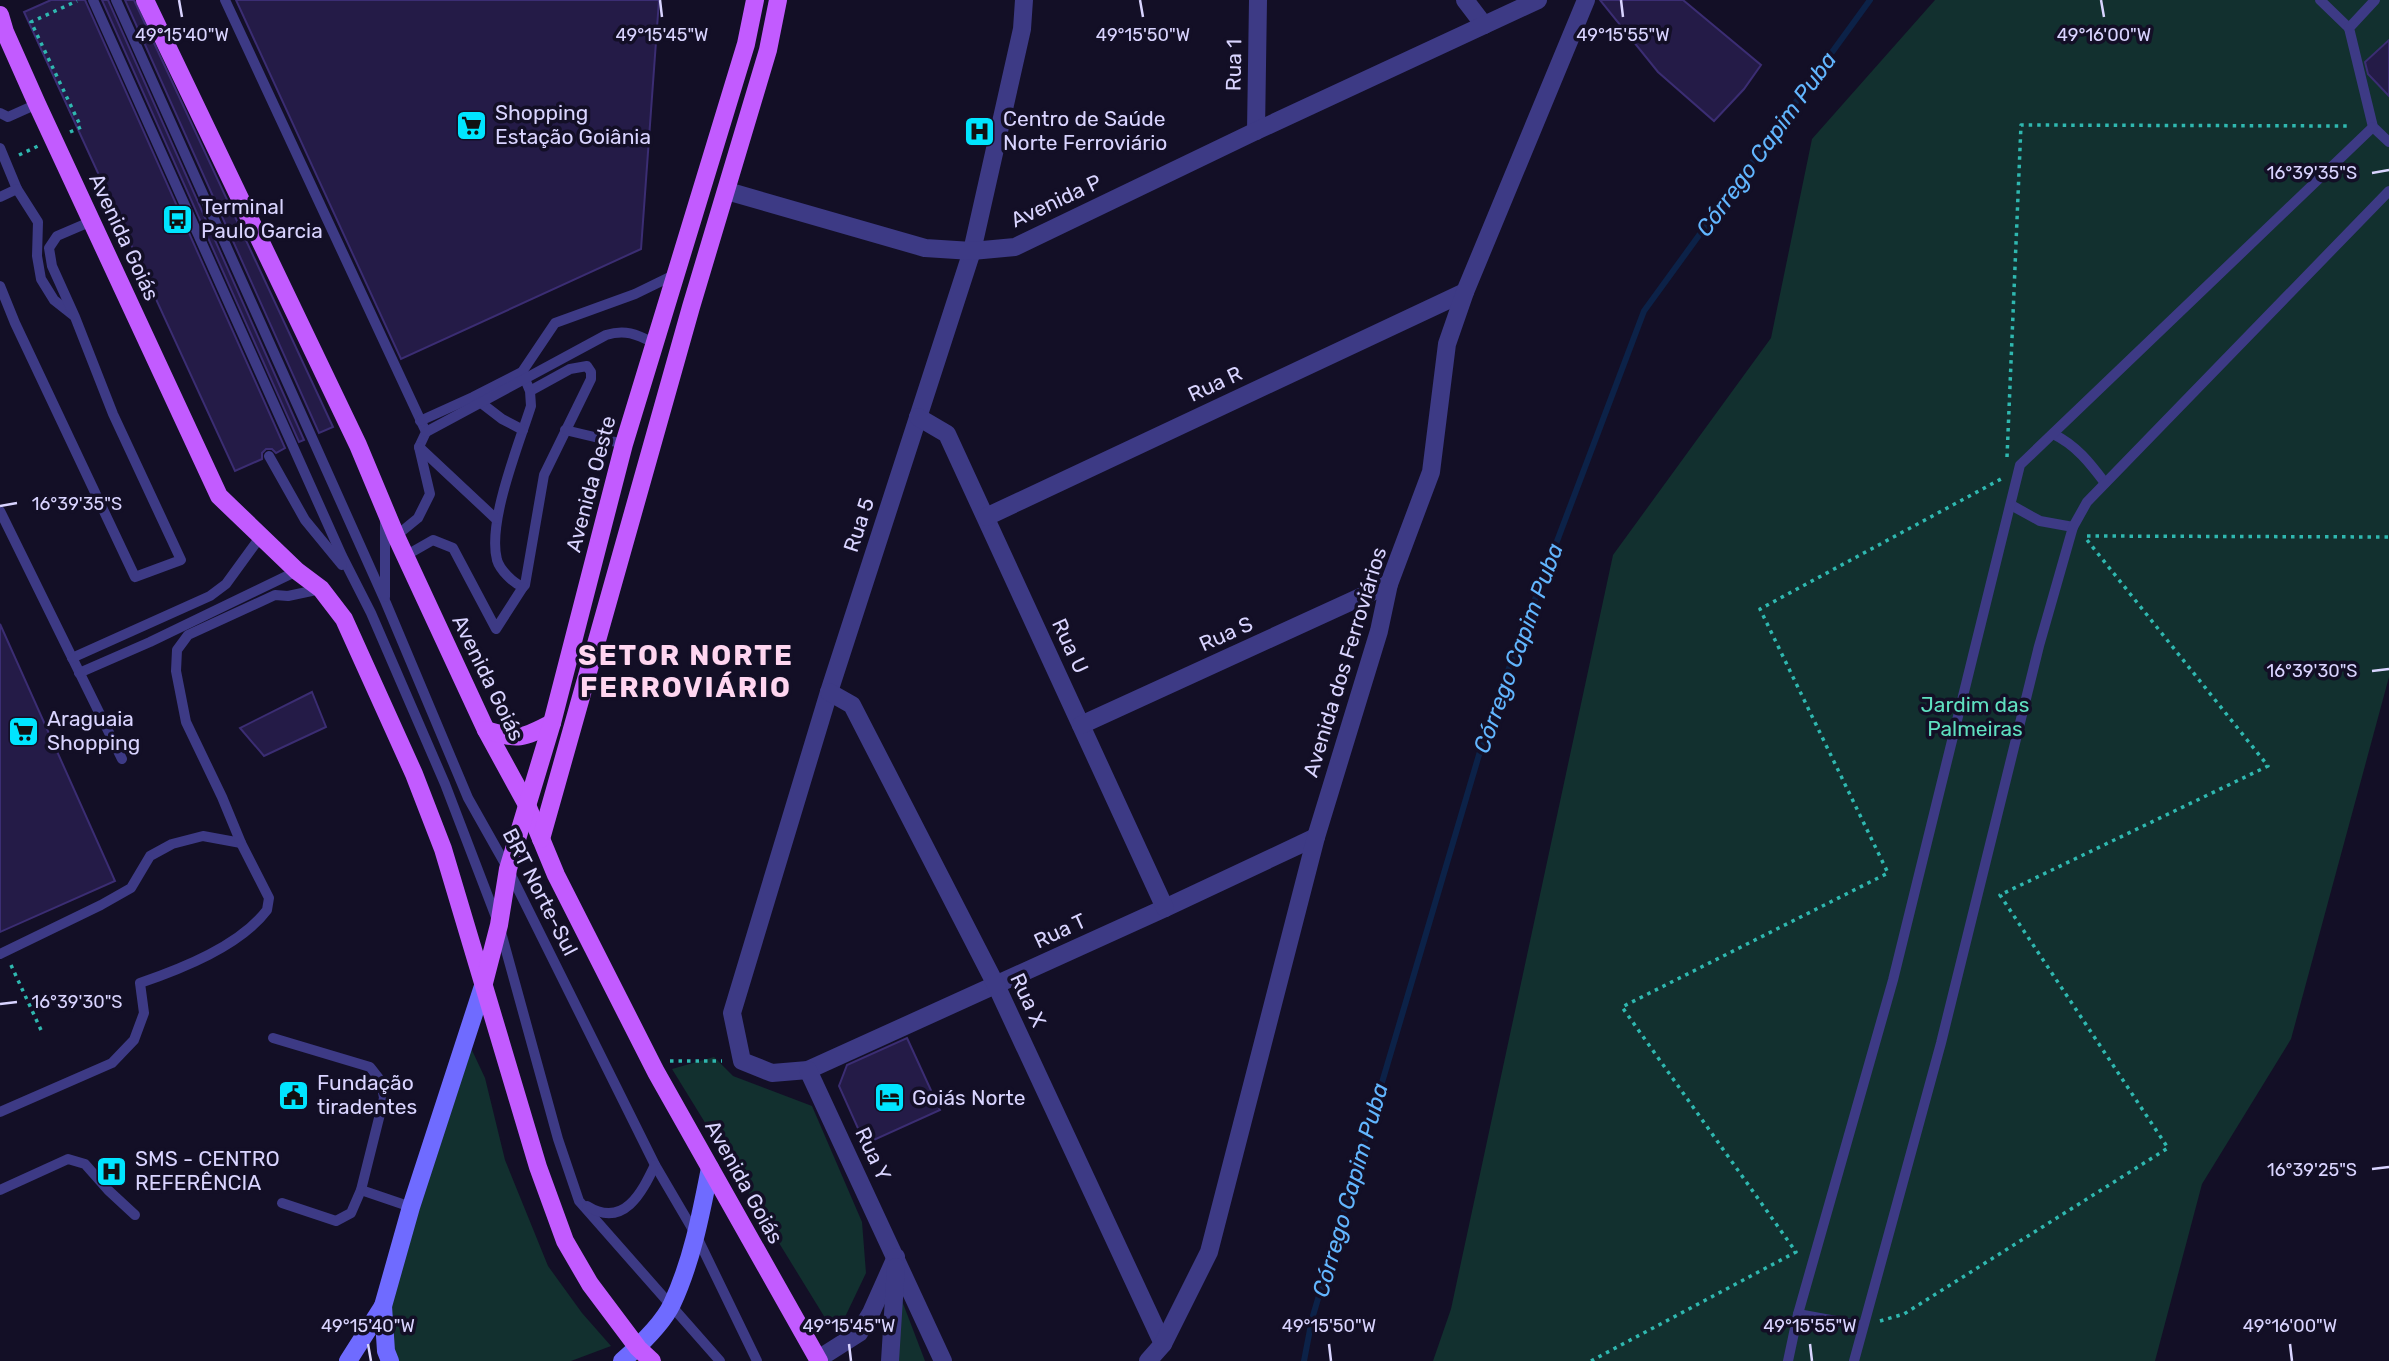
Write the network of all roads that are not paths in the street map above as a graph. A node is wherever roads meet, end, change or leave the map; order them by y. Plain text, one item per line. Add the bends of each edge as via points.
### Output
1 (93, 0) edge
2 (116, 0) edge
3 (145, 0) edge
4 (225, 0) edge
5 (755, 0) edge
6 (778, 0) edge
7 (1024, 0) edge
8 (1258, 0) edge
9 (1465, 0) edge
10 (1538, 0) edge
11 (1586, 0) edge
12 (2320, 0) edge
13 (2375, 0) edge
14 (0, 15) edge
15 (1485, 25) junction
16 (2349, 28) junction
17 (37, 104) junction
18 (0, 113) edge
19 (2373, 127) junction
20 (1256, 131) junction
21 (2389, 142) edge
22 (0, 148) edge
23 (17, 189) junction
24 (727, 191) junction
25 (2389, 191) edge
26 (0, 197) edge
27 (92, 221) junction
28 (972, 251) junction
29 (676, 274) junction
30 (0, 286) edge
31 (1465, 292) junction
32 (75, 317) junction
33 (654, 343) junction
34 (524, 375) junction
35 (530, 391) junction
36 (477, 400) junction
37 (918, 417) junction
38 (420, 421) junction
39 (523, 430) junction
40 (565, 430) junction
41 (426, 432) junction
42 (2053, 434) junction
43 (624, 444) junction
44 (419, 447) junction
45 (269, 456) dead end
46 (2105, 483) junction
47 (2011, 505) junction
48 (386, 510) junction
49 (0, 511) edge
50 (986, 517) junction
51 (496, 519) junction
52 (2073, 527) junction
53 (261, 536) junction
54 (396, 536) junction
55 (405, 556) junction
56 (297, 571) junction
57 (355, 580) junction
58 (1390, 584) junction
59 (523, 587) junction
60 (321, 589) junction
61 (386, 603) junction
62 (117, 638) junction
63 (125, 653) junction
64 (72, 658) junction
65 (79, 673) junction
66 (829, 692) junction
67 (552, 723) junction
68 (1081, 725) junction
69 (486, 730) junction
70 (122, 759) dead end
71 (527, 805) junction
72 (1316, 837) junction
73 (541, 839) junction
74 (241, 843) junction
75 (508, 869) junction
76 (1165, 908) junction
77 (499, 925) junction
78 (3, 953) edge
79 (484, 983) junction
80 (996, 985) junction
81 (273, 1038) dead end
82 (742, 1061) joint
83 (808, 1070) junction
84 (0, 1112) edge
85 (655, 1165) junction
86 (710, 1168) junction
87 (0, 1190) edge
88 (361, 1190) junction
89 (579, 1201) junction
90 (282, 1203) dead end
91 (411, 1207) junction
92 (135, 1215) dead end
93 (696, 1235) junction
94 (896, 1257) junction
95 (383, 1306) junction
96 (671, 1306) junction
97 (1798, 1314) junction
98 (1863, 1326) junction
99 (1163, 1344) junction
100 (638, 1348) junction
101 (819, 1360) edge
102 (348, 1361) edge
103 (390, 1361) edge
104 (622, 1361) edge
105 (652, 1361) edge
106 (720, 1361) edge
107 (758, 1361) edge
108 (890, 1361) edge
109 (943, 1361) edge
110 (1148, 1361) edge
111 (1788, 1361) edge
112 (1854, 1361) edge

1 - 57 lane, BRT Norte-Sul
2 - 61 lane, BRT Norte-Sul
3 - 48 main road, Avenida Goiás
4 - 38 lane
5 - 29 main road, Avenida Oeste via 746,44
6 - 24 main road
7 - 28 street, Rua 5 via 1022,29
8 - 20 street, Rua 1
9 - 15 street
10 - 15 street, Avenida P
11 - 31 street, Avenida dos Ferroviários
12 - 16 lane
13 - 16 lane
14 - 17 main road, Avenida Goiás
15 - 20 street, Avenida P
16 - 19 lane
17 - 18 lane via 8,117
17 - 27 main road, Avenida Goiás
19 - 21 lane
19 - 42 lane
20 - 28 street, Avenida P via 1015,247
22 - 23 lane
23 - 26 lane
23 - 32 lane via 38,222 41,279 54,300
24 - 28 street, Avenida P via 925,248
24 - 73 main road
25 - 46 lane
27 - 32 lane via 57,236 49,248 52,266
27 - 53 main road, Avenida Goiás via 219,496
28 - 37 street, Rua 5
29 - 33 main road, Avenida Oeste
29 - 34 lane via 555,323
30 - 32 lane via 135,577 181,560 113,414
31 - 50 street, Rua R
31 - 58 street, Avenida dos Ferroviários via 1447,344 1431,472
33 - 34 lane via 632,332 617,332
33 - 43 main road, Avenida Oeste
34 - 35 lane
34 - 36 lane
35 - 39 lane
35 - 40 lane via 570,369 587,366 591,379
36 - 38 lane
36 - 39 lane
36 - 41 lane
37 - 50 street, Rua U via 947,434
37 - 66 street, Rua 5
38 - 41 lane
39 - 51 lane
40 - 43 lane
40 - 59 lane via 544,475
41 - 44 lane
42 - 46 lane via 2082,454
42 - 47 lane via 2020,465
43 - 67 main road, Avenida Oeste
44 - 51 lane
44 - 54 lane via 430,494 418,518
45 - 57 lane via 304,520
46 - 52 lane
47 - 52 lane via 2040,521
47 - 97 lane via 1893,980
48 - 54 main road, Avenida Goiás
48 - 61 lane
49 - 64 lane
50 - 68 street, Rua U
51 - 59 lane via 498,563
52 - 98 lane via 1941,1043
53 - 56 main road, Avenida Goiás
53 - 62 lane via 226,584 210,596
54 - 55 main road, Avenida Goiás
55 - 59 lane via 433,540 453,548 496,629
55 - 69 main road, Avenida Goiás
56 - 60 main road, Avenida Goiás
56 - 63 lane
57 - 77 lane, BRT Norte-Sul via 445,784
58 - 68 street, Rua S
58 - 72 street, Avenida dos Ferroviários via 1380,631
60 - 74 lane via 264,600 188,635 177,650 176,671 186,722
60 - 79 main road, Avenida Goiás via 344,619 414,774 443,849
61 - 75 lane, BRT Norte-Sul via 468,798
62 - 63 lane
62 - 64 lane
63 - 65 lane
64 - 65 lane
65 - 70 lane
66 - 80 street, Rua X via 852,705
66 - 82 street, Rua 5 via 732,1013
67 - 69 main road via 528,736 512,738
67 - 71 main road, Avenida Oeste
68 - 76 street, Rua U
69 - 71 main road, Avenida Goiás
71 - 73 main road, Avenida Goiás
71 - 75 main road, Avenida Oeste
72 - 76 street, Rua T
72 - 99 street, Avenida dos Ferroviários via 1209,1252
73 - 86 main road, Avenida Goiás via 651,1061
74 - 78 lane via 202,836 172,844 150,856 131,888
74 - 84 lane via 269,898 261,918 219,948 140,983 141,1022 134,1040 112,1063
75 - 77 main road, Avenida Oeste
75 - 85 lane, BRT Norte-Sul
76 - 80 street, Rua T
77 - 79 main road, Avenida Oeste
77 - 89 lane, BRT Norte-Sul
79 - 91 main road
79 - 100 main road, Avenida Goiás via 538,1167 565,1241 590,1284
80 - 83 street, Rua T
80 - 99 street, Rua X
81 - 88 lane via 370,1067 380,1080 384,1098
82 - 83 street, Rua T via 772,1073
83 - 94 street, Rua Y
85 - 89 lane via 632,1205 603,1212
85 - 93 lane, BRT Norte-Sul
86 - 93 main road
86 - 101 main road, Avenida Goiás
87 - 92 lane via 68,1159 78,1160
88 - 90 lane via 351,1213 336,1221
88 - 91 lane
89 - 96 lane, BRT Norte-Sul
91 - 95 main road
93 - 96 main road
93 - 107 lane, BRT Norte-Sul
94 - 101 street via 859,1333
94 - 108 street, Rua Y
94 - 109 street, Rua Y
95 - 102 main road
95 - 103 main road
96 - 100 main road
96 - 106 lane, BRT Norte-Sul
97 - 98 lane
97 - 111 lane
98 - 112 lane
99 - 110 street, Avenida dos Ferroviários
100 - 104 main road
100 - 105 main road, Avenida Goiás

